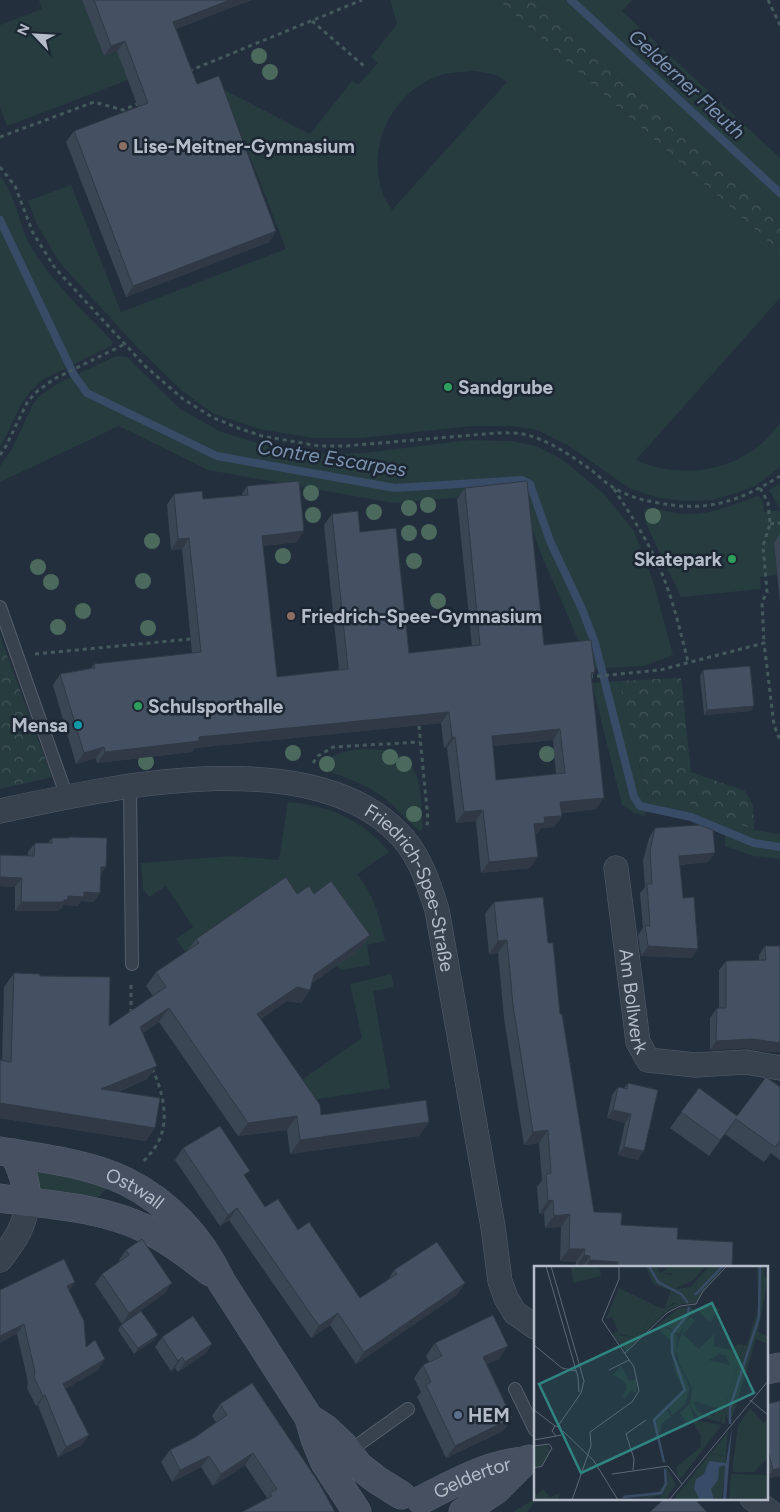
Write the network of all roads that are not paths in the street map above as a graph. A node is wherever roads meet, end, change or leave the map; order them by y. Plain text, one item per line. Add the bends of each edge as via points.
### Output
1 (0, 607) edge
2 (130, 786) junction
3 (67, 797) junction
4 (0, 811) edge
5 (616, 868) dead end
6 (132, 964) road end
7 (780, 1068) edge
8 (6, 1152) edge
9 (0, 1198) edge
10 (27, 1202) junction
11 (0, 1260) edge
12 (221, 1281) junction
13 (534, 1326) edge
14 (515, 1389) dead end
15 (408, 1409) dead end
16 (309, 1418) junction
17 (534, 1428) edge
18 (348, 1452) junction
19 (530, 1459) edge
20 (755, 1500) edge
21 (419, 1502) edge
22 (357, 1512) edge
23 (365, 1512) edge
24 (463, 1512) edge
25 (770, 1512) edge

1 - 3 lane
2 - 3 street, Friedrich-Spee-Straße
2 - 6 lane
2 - 13 street, Friedrich-Spee-Straße via 249,779 306,785 336,794 371,812 394,829 411,848 427,877 437,910 500,1281 515,1313
3 - 4 street, Friedrich-Spee-Straße
5 - 7 street, Am Bollwerk via 638,1042 648,1060 695,1065 746,1062
8 - 10 main road, Ostwall via 21,1167
8 - 12 main road, Ostwall via 80,1166 126,1181 177,1217 201,1244
9 - 10 main road, Ostwall
10 - 11 street via 22,1227
10 - 12 main road, Ostwall via 100,1213 146,1229 170,1242
12 - 16 main road, Ostwall
14 - 17 lane
15 - 18 lane
16 - 18 main road, Ostwall via 326,1429
16 - 22 main road, Ostwall via 324,1461
18 - 21 main road, Ostwall via 377,1480
19 - 21 main road, Geldertor via 507,1463 461,1480
19 - 24 main road, Geldertor via 496,1490
20 - 25 street
21 - 23 main road, Geldertor via 387,1497

